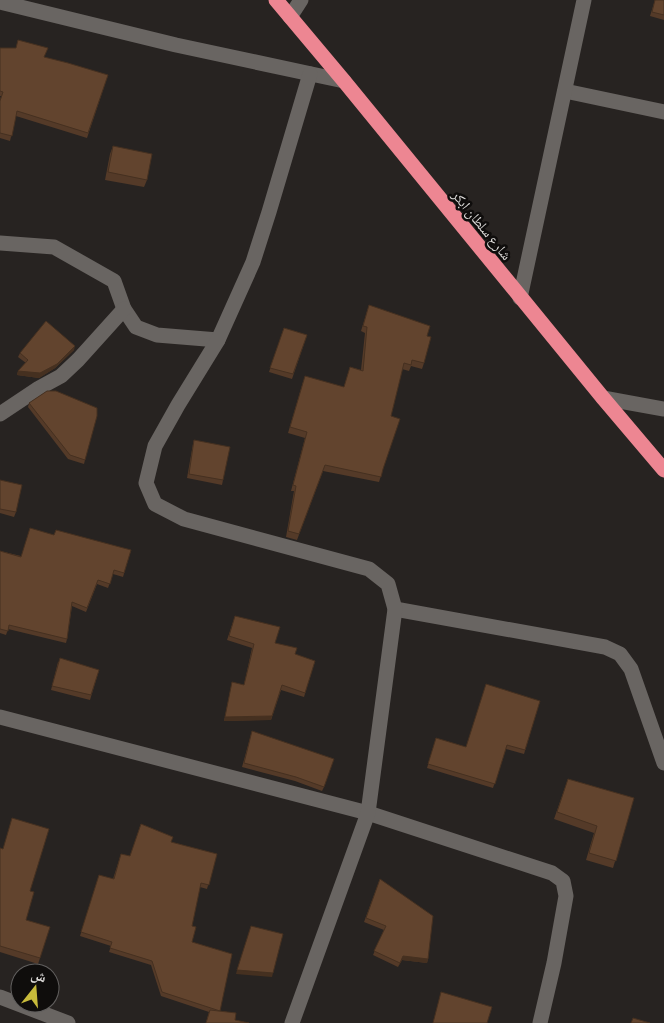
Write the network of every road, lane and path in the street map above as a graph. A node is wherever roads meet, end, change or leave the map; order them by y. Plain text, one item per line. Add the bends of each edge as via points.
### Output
1 (276, 0) edge
2 (301, 0) edge
3 (584, 0) edge
4 (0, 2) edge
5 (290, 17) junction
6 (310, 74) junction
7 (344, 81) junction
8 (565, 91) junction
9 (664, 112) edge
10 (0, 246) edge
11 (520, 298) junction
12 (124, 309) junction
13 (218, 340) junction
14 (603, 398) junction
15 (664, 409) edge
16 (0, 414) edge
17 (664, 470) edge
18 (395, 609) junction
19 (0, 717) edge
20 (664, 763) edge
21 (368, 812) junction
22 (0, 997) edge
23 (68, 1023) edge
24 (292, 1023) edge
25 (540, 1023) edge

1 - 5 highway, شارع سلطان ابكر
2 - 5 street
3 - 8 street
4 - 6 street
5 - 7 highway, شارع سلطان ابكر
6 - 7 street
6 - 13 street via 253,262
7 - 11 highway, شارع سلطان ابكر
8 - 9 street
8 - 11 street
10 - 12 street via 54,247 114,281
11 - 14 highway, شارع سلطان ابكر
12 - 13 street via 136,327 157,335
12 - 16 street via 60,376
13 - 18 street via 155,446 146,483 155,504 184,519 369,569 388,584
14 - 15 street
14 - 17 highway, شارع سلطان ابكر
18 - 20 street via 605,646 620,654 631,669
18 - 21 street
19 - 21 street
21 - 24 street
21 - 25 street via 552,873 562,881 566,896
22 - 23 street

